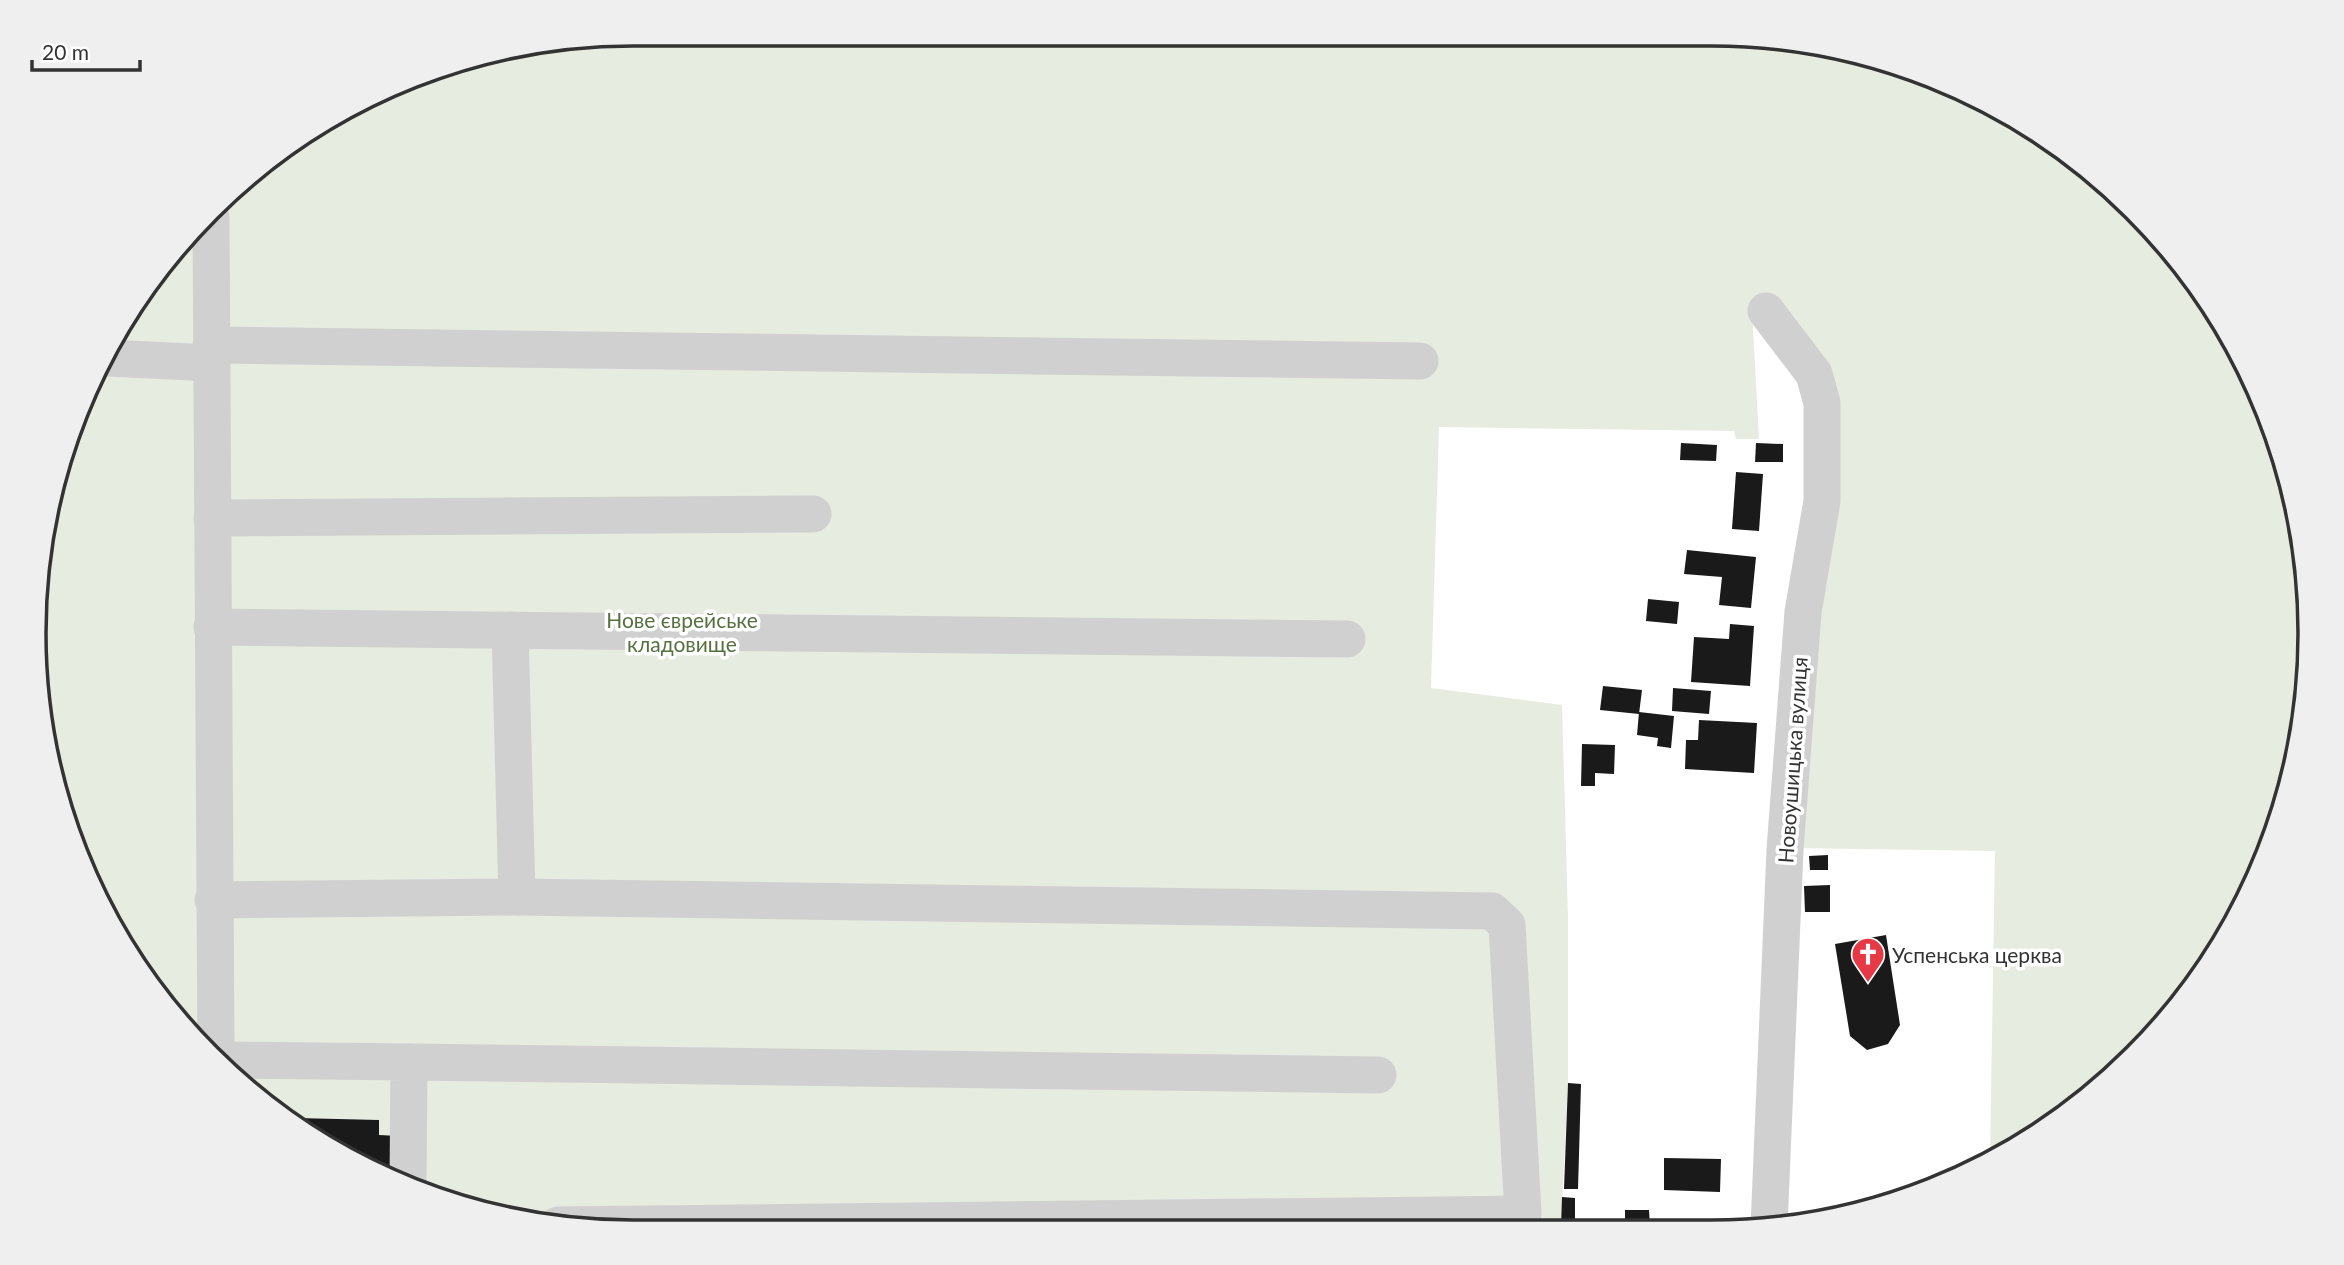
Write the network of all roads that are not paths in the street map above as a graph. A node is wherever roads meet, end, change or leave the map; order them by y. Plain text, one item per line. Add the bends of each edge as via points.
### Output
1 (211, 223) edge
2 (1766, 312) dead end
3 (211, 354) junction
4 (114, 358) edge
5 (1420, 361) dead end
6 (813, 514) dead end
7 (212, 518) junction
8 (212, 627) junction
9 (510, 631) junction
10 (1347, 639) dead end
11 (517, 897) junction
12 (214, 900) junction
13 (216, 1047) edge
14 (230, 1060) edge
15 (409, 1062) junction
16 (1378, 1075) dead end
17 (408, 1175) edge
18 (1769, 1216) edge
19 (944, 1220) edge

1 - 3 street
2 - 18 street, Новоушицька вулиця via 1814,374 1822,403 1822,501 1803,612 1785,850
3 - 4 street
3 - 5 street
3 - 7 street
6 - 7 street
7 - 8 street
8 - 9 street
8 - 12 street
9 - 10 street
9 - 11 street
11 - 12 street
11 - 19 street via 1492,911 1507,925 1523,1214
12 - 13 street
14 - 15 street
15 - 16 street
15 - 17 street

